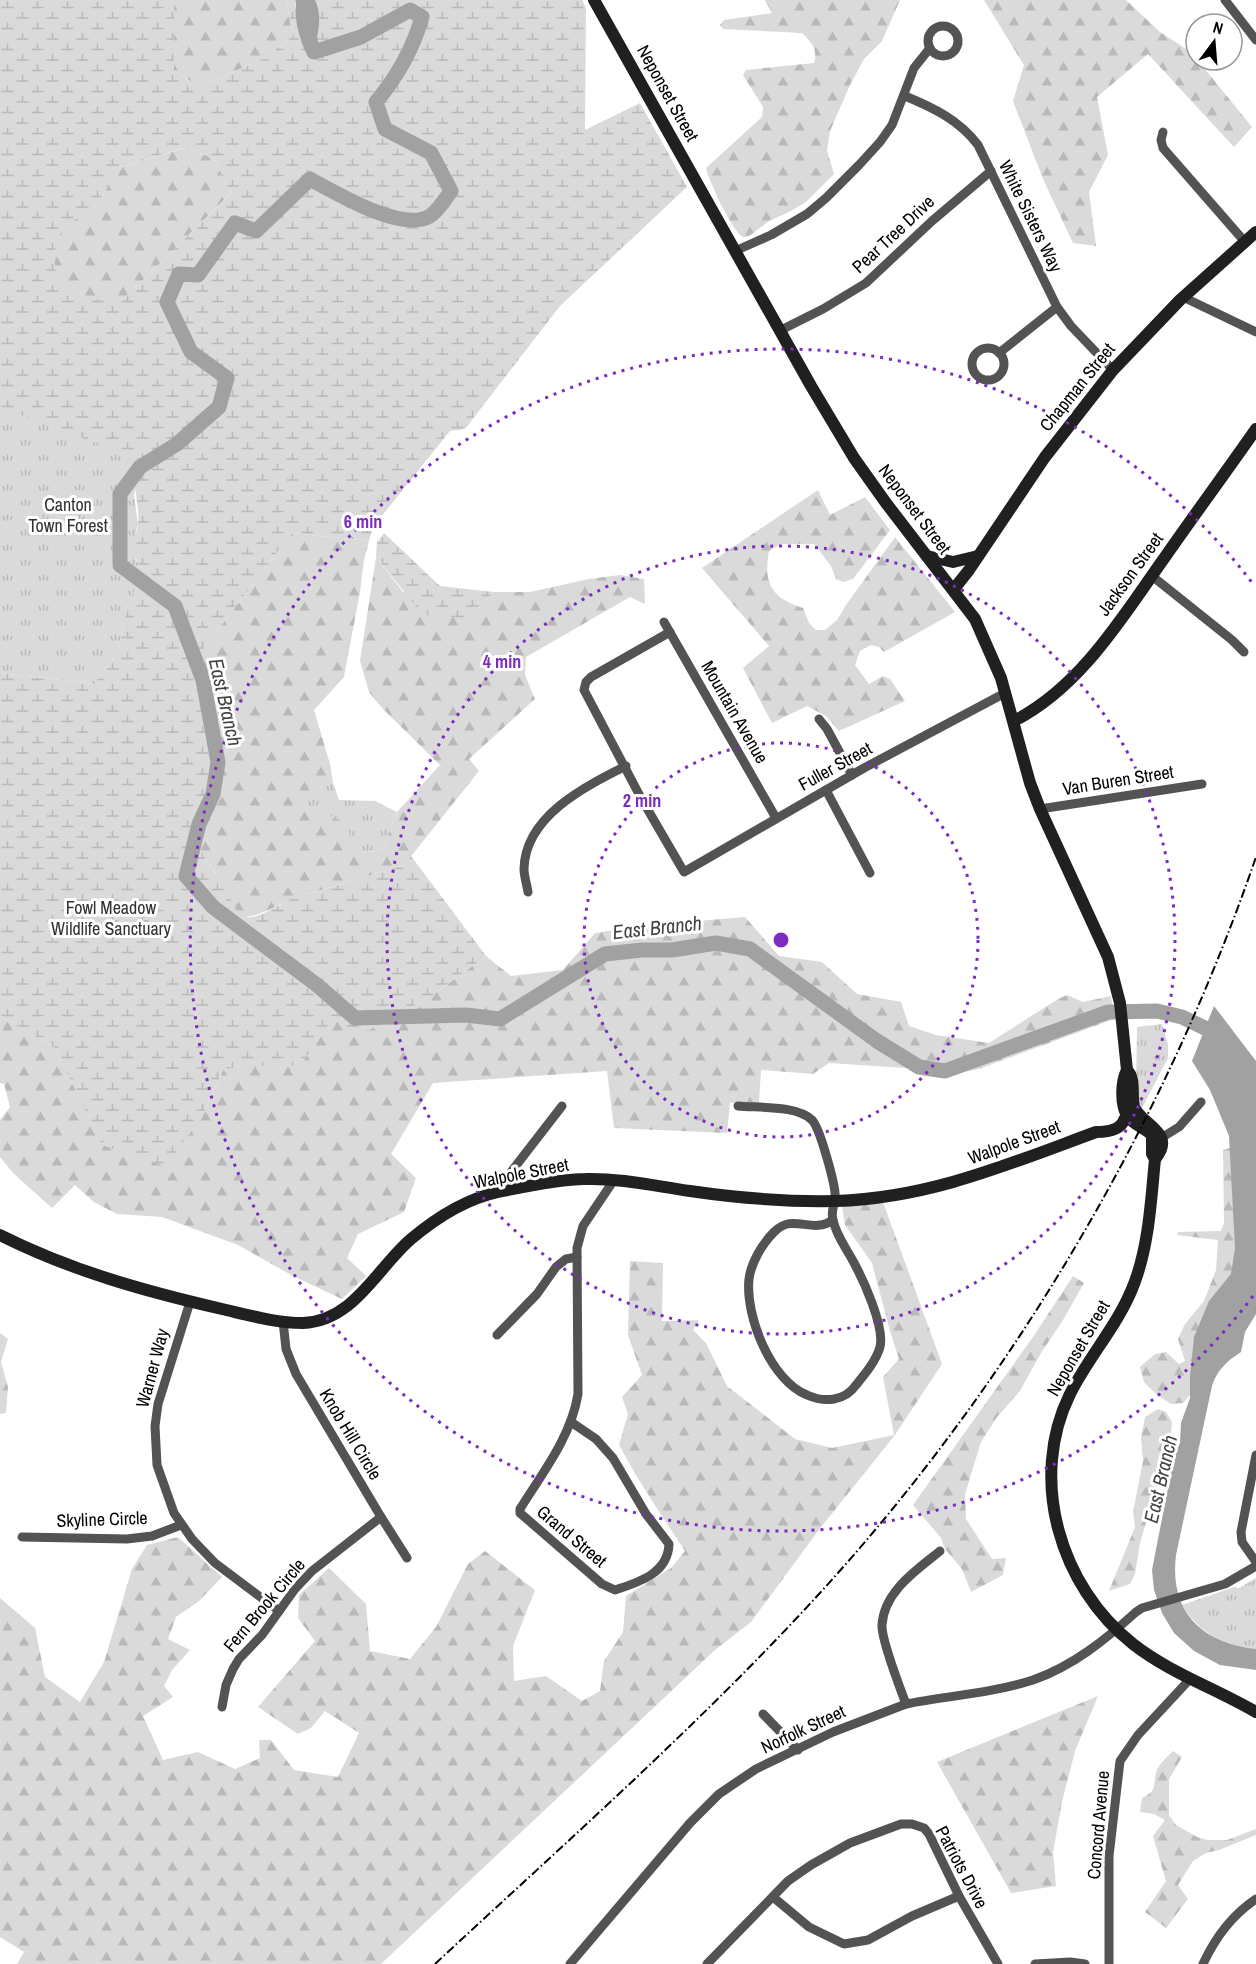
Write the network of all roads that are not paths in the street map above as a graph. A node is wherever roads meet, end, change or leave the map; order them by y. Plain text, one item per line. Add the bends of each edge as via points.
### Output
1 (594, 0) edge
2 (1225, 0) edge
3 (1256, 40) edge
4 (930, 48) dead end
5 (905, 96) junction
6 (1163, 132) dead end
7 (990, 171) junction
8 (1256, 232) edge
9 (1245, 242) junction
10 (735, 251) junction
11 (1183, 297) junction
12 (1058, 307) junction
13 (781, 330) junction
14 (1256, 332) edge
15 (999, 353) dead end
16 (1113, 370) junction
17 (1256, 429) edge
18 (927, 556) junction
19 (978, 556) junction
20 (1152, 576) junction
21 (954, 589) junction
22 (664, 622) dead end
23 (670, 632) junction
24 (1244, 652) dead end
25 (1005, 693) junction
26 (819, 719) dead end
27 (1014, 721) junction
28 (626, 766) junction
29 (852, 775) junction
30 (1202, 784) dead end
31 (826, 790) junction
32 (1040, 809) junction
33 (776, 818) junction
34 (870, 873) dead end
35 (528, 892) dead end
36 (1201, 1102) dead end
37 (562, 1106) dead end
38 (738, 1106) dead end
39 (1130, 1116) junction
40 (1161, 1138) junction
41 (1155, 1159) junction
42 (615, 1180) junction
43 (499, 1192) junction
44 (835, 1201) junction
45 (832, 1220) junction
46 (0, 1235) edge
47 (577, 1257) junction
48 (190, 1302) junction
49 (284, 1321) junction
50 (497, 1335) dead end
51 (572, 1422) junction
52 (1256, 1455) edge
53 (381, 1517) junction
54 (181, 1525) junction
55 (22, 1537) dead end
56 (940, 1551) dead end
57 (407, 1558) dead end
58 (1256, 1562) edge
59 (1256, 1566) edge
60 (279, 1611) junction
61 (1116, 1630) junction
62 (1190, 1679) junction
63 (906, 1704) junction
64 (222, 1707) dead end
65 (1256, 1712) edge
66 (763, 1714) dead end
67 (798, 1750) junction
68 (959, 1896) junction
69 (773, 1897) junction
70 (1256, 1899) edge
71 (570, 1964) edge
72 (708, 1964) edge
73 (998, 1964) edge
74 (1035, 1964) edge
75 (1085, 1964) edge
76 (1109, 1964) edge
77 (1203, 1964) edge

1 - 10 main road, Neponset Street
2 - 3 street
4 - 5 street via 914,68
5 - 7 street, White Sisters Way via 952,119 967,132
5 - 10 street via 880,142 826,198 807,214
6 - 9 street via 1163,148
7 - 12 street, White Sisters Way
7 - 13 street, Pear Tree Drive via 866,283
8 - 9 main road, Chapman Street
9 - 11 main road, Chapman Street
10 - 13 main road, Neponset Street
11 - 14 street
11 - 16 main road, Chapman Street
12 - 15 street
12 - 16 street, White Sisters Way
13 - 18 main road, Neponset Street via 854,458
16 - 19 main road, Chapman Street via 1045,457
17 - 20 main road, Jackson Street
18 - 19 main road via 953,562
18 - 21 main road, Neponset Street
19 - 21 main road, Chapman Street
20 - 24 street
20 - 27 main road, Jackson Street via 1083,667 1048,700
21 - 25 main road, Neponset Street via 975,619
22 - 23 street, Mountain Avenue
23 - 28 street via 591,677 584,686
23 - 33 street, Mountain Avenue
25 - 27 main road, Neponset Street
25 - 29 street, Fuller Street
26 - 29 street
27 - 32 main road, Neponset Street
28 - 33 street, Fuller Street via 684,872
28 - 35 street via 589,785 545,820 526,854
29 - 31 street, Fuller Street
30 - 32 street, Van Buren Street
31 - 33 street, Fuller Street
31 - 34 street
32 - 39 main road, Neponset Street via 1115,981 1127,1070 1123,1077 1124,1109
36 - 40 street via 1179,1127
37 - 43 street
38 - 44 street via 789,1110 814,1121
39 - 40 main road via 1158,1130
39 - 41 main road, Neponset Street via 1152,1135
39 - 44 main road, Walpole Street via 1119,1127 942,1186 879,1198
40 - 41 main road, Neponset Street
41 - 61 main road, Neponset Street via 1147,1229 1136,1279 1070,1395 1056,1429 1052,1460 1053,1502 1063,1548 1084,1590
42 - 43 main road, Walpole Street via 583,1179
42 - 44 main road, Walpole Street via 765,1199
42 - 47 street, Grand Street via 583,1226
43 - 49 main road, Walpole Street via 474,1199 435,1220 410,1240 362,1293 330,1317 302,1323
44 - 45 street
45 - 45 street via 824,1226 787,1223 774,1231 752,1267 749,1298 758,1334 778,1370 806,1395 840,1399 851,1392 868,1369 880,1338 863,1280
46 - 48 main road, Walpole Street via 80,1271
47 - 50 street via 556,1267 537,1294
47 - 51 street, Grand Street via 578,1394
48 - 49 main road, Walpole Street
48 - 54 street, Warner Way via 158,1404 155,1426 158,1465 168,1500
49 - 53 street, Knob Hill Circle via 286,1349 296,1374
51 - 51 street, Grand Street via 520,1514 602,1584 615,1590 648,1577 663,1566 669,1544 613,1458 596,1439
52 - 58 street via 1242,1532 1242,1542
53 - 57 street, Knob Hill Circle
53 - 60 street, Fern Brook Circle via 312,1571
54 - 55 street, Skyline Circle via 152,1536 127,1539
54 - 60 street, Warner Way via 201,1550
56 - 63 street via 886,1605 882,1626
59 - 61 street, Norfolk Street via 1226,1584 1136,1612
60 - 64 street, Fern Brook Circle via 233,1670
61 - 62 main road, Neponset Street via 1149,1656
61 - 63 street, Norfolk Street via 1096,1647 1031,1680
62 - 65 main road, Neponset Street
62 - 76 street, Concord Avenue via 1138,1735 1120,1761 1109,1856
63 - 67 street, Norfolk Street
66 - 67 street
67 - 71 street, Norfolk Street via 756,1769 719,1794
68 - 69 street via 868,1940 844,1944 809,1927
68 - 69 street, Patriots Drive via 929,1834 924,1828 901,1824 850,1843 811,1865
68 - 73 street, Patriots Drive
69 - 72 street, Patriots Drive
70 - 77 street via 1220,1934
74 - 75 street

